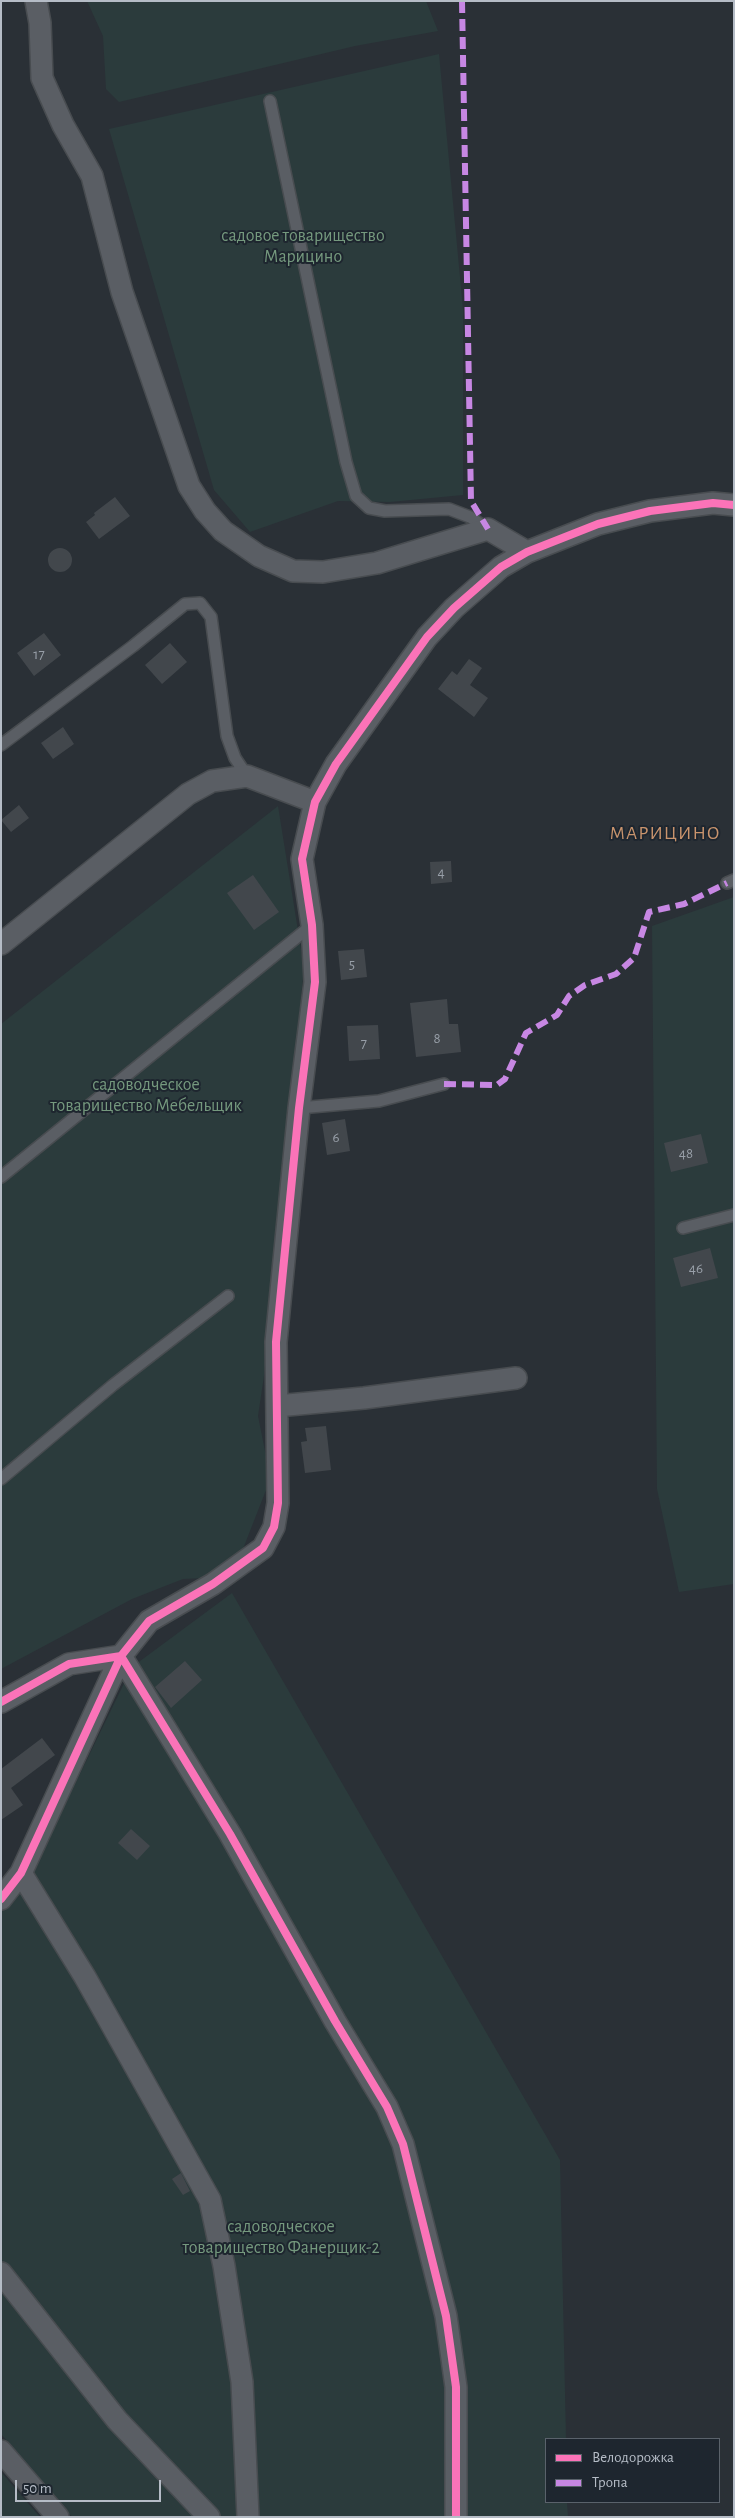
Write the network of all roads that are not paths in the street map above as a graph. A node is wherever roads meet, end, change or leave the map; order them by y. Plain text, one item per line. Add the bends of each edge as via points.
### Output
1 (36, 1) edge
2 (270, 101) dead end
3 (734, 505) edge
4 (488, 529) junction
5 (528, 552) junction
6 (1, 744) edge
7 (247, 776) junction
8 (315, 802) junction
9 (312, 926) junction
10 (1, 944) edge
11 (444, 1084) dead end
12 (299, 1108) junction
13 (1, 1177) edge
14 (734, 1215) edge
15 (683, 1228) dead end
16 (228, 1296) dead end
17 (516, 1378) dead end
18 (277, 1406) junction
19 (1, 1480) edge
20 (121, 1656) junction
21 (1, 1702) edge
22 (21, 1873) junction
23 (1, 1899) edge
24 (1, 2273) edge
25 (1, 2451) edge
26 (58, 2517) edge
27 (209, 2517) edge
28 (248, 2517) edge
29 (456, 2517) edge

1 - 4 street via 42,78 63,125 92,176 122,292 189,486 205,512 223,531 259,556 293,571 323,572 377,563
2 - 4 lane via 346,462 356,496 369,508 385,511 449,509
3 - 5 street via 713,503 650,511 598,524
4 - 5 street
5 - 8 street via 501,567 454,608 427,637 336,764
6 - 7 lane via 184,604 200,603 211,617 227,736 235,758
7 - 8 street
7 - 10 street via 212,781 188,794
8 - 9 street via 302,860
9 - 12 street via 315,982
9 - 13 lane
11 - 12 lane via 379,1100
12 - 18 street via 276,1342
14 - 15 lane
16 - 19 lane via 113,1385
17 - 18 street
18 - 20 street via 278,1503 274,1526 263,1548 213,1584 149,1621
20 - 21 street via 69,1664
20 - 22 street
20 - 29 street via 230,1834 387,2107 403,2144 446,2316 456,2387
22 - 23 street
22 - 28 street via 85,1978 210,2200 242,2382
24 - 27 street via 117,2420
25 - 26 street

